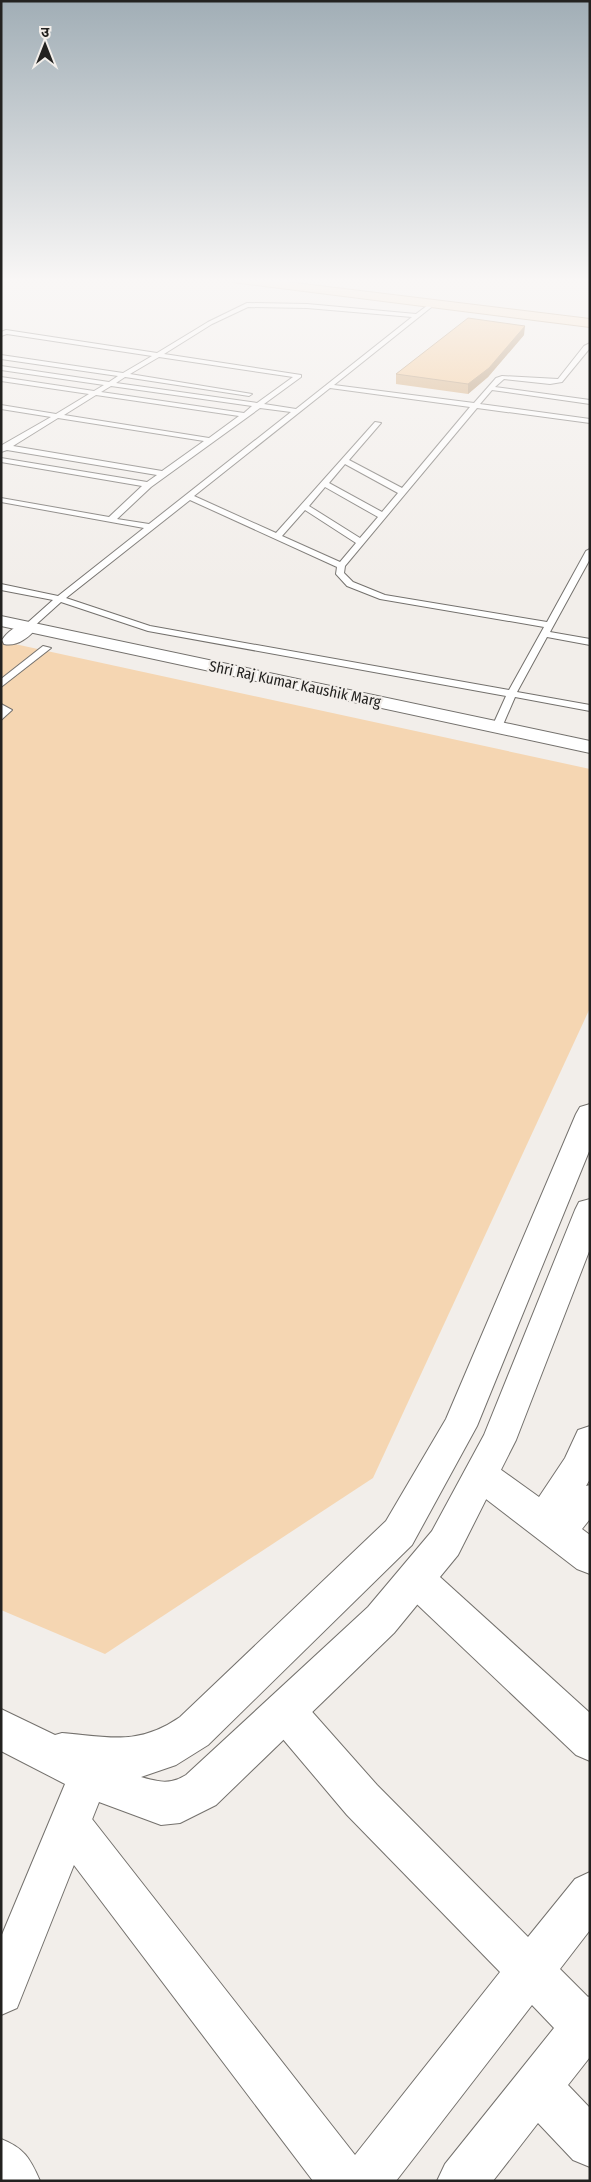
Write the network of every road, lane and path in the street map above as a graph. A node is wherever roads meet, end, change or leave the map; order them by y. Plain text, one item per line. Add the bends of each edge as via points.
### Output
1 (13, 381) edge
2 (96, 381) edge
3 (116, 381) edge
4 (163, 381) edge
5 (292, 381) edge
6 (336, 381) edge
7 (496, 381) edge
8 (539, 381) edge
9 (560, 381) edge
10 (112, 383) junction
11 (329, 386) junction
12 (490, 388) junction
13 (96, 393) junction
14 (270, 397) junction
15 (590, 402) edge
16 (259, 405) junction
17 (476, 405) junction
18 (1, 407) edge
19 (298, 410) junction
20 (244, 415) junction
21 (58, 416) junction
22 (590, 421) edge
23 (46, 423) junction
24 (377, 424) dead end
25 (75, 427) dead end
26 (211, 440) junction
27 (191, 446) dead end
28 (200, 447) junction
29 (3, 448) edge
30 (1, 460) edge
31 (344, 460) junction
32 (164, 474) junction
33 (324, 483) junction
34 (148, 485) junction
35 (403, 492) junction
36 (189, 497) junction
37 (1, 500) edge
38 (304, 506) junction
39 (383, 516) junction
40 (111, 520) junction
41 (151, 527) junction
42 (277, 537) junction
43 (361, 542) junction
44 (590, 551) edge
45 (341, 566) junction
46 (1, 587) edge
47 (60, 599) junction
48 (1, 621) edge
49 (550, 625) junction
50 (28, 627) junction
51 (544, 634) junction
52 (6, 639) edge
53 (590, 642) edge
54 (46, 648) junction
55 (1, 684) edge
56 (512, 692) junction
57 (1, 707) edge
58 (590, 708) edge
59 (1, 717) edge
60 (497, 727) junction
61 (590, 747) edge
62 (590, 763) edge
63 (590, 1114) edge
64 (590, 1210) edge
65 (590, 1441) edge
66 (481, 1475) junction
67 (590, 1501) edge
68 (551, 1527) junction
69 (590, 1557) edge
70 (416, 1579) junction
71 (285, 1711) junction
72 (1, 1730) edge
73 (590, 1741) edge
74 (94, 1765) junction
75 (70, 1825) junction
76 (590, 1894) edge
77 (530, 1971) junction
78 (2, 1987) edge
79 (588, 2026) edge
80 (536, 2086) junction
81 (590, 2143) edge
82 (1, 2162) edge
83 (15, 2181) edge
84 (344, 2181) edge
85 (365, 2181) edge
86 (462, 2181) edge

1 - 13 lane
2 - 10 lane
3 - 10 lane
4 - 14 lane
5 - 14 lane
6 - 11 lane
7 - 12 lane
8 - 9 lane
10 - 13 lane
10 - 16 lane
11 - 17 lane
11 - 19 lane
12 - 15 lane
12 - 17 lane
13 - 20 lane
13 - 21 lane
14 - 16 lane
16 - 19 lane
16 - 20 lane
17 - 22 lane
17 - 35 lane
18 - 21 lane
19 - 36 lane
20 - 26 lane
21 - 23 lane
21 - 26 lane
23 - 25 lane
23 - 29 lane
24 - 31 lane
26 - 28 lane
27 - 28 lane
28 - 32 lane
29 - 32 lane
30 - 34 lane
31 - 33 lane
31 - 35 lane
32 - 34 lane
33 - 38 lane
33 - 39 lane
34 - 40 lane
35 - 39 lane
36 - 41 lane
36 - 42 lane
37 - 40 lane
38 - 42 lane
38 - 43 lane
39 - 43 lane
40 - 41 lane
41 - 47 lane
42 - 45 lane
43 - 45 lane
44 - 49 lane
45 - 49 lane via 340,574 350,584 383,597
46 - 47 lane
47 - 50 lane
47 - 56 lane via 148,628
48 - 50 street, Shri Raj Kumar Kaushik Marg
49 - 51 lane
50 - 52 street
50 - 60 street, Shri Raj Kumar Kaushik Marg
51 - 53 lane
51 - 56 lane
52 - 54 street, Shri Raj Kumar Kaushik Marg
54 - 55 lane
54 - 62 street, Shri Raj Kumar Kaushik Marg
56 - 58 lane
56 - 60 lane
57 - 59 lane via 7,710
60 - 61 street, Shri Raj Kumar Kaushik Marg
63 - 74 street via 460,1426 399,1533 176,1746 154,1755
64 - 66 street via 499,1440
65 - 68 street
66 - 68 street
66 - 70 street via 445,1543
67 - 68 street via 580,1503
68 - 69 street
70 - 71 street via 381,1620
70 - 73 street
71 - 74 street via 201,1790 180,1802 161,1804 122,1791
71 - 77 street via 362,1800
72 - 74 street via 43,1751
74 - 75 street
75 - 78 street
75 - 84 street
76 - 77 street
77 - 79 street
77 - 85 street
79 - 80 street
80 - 81 street
80 - 86 street
82 - 83 street

